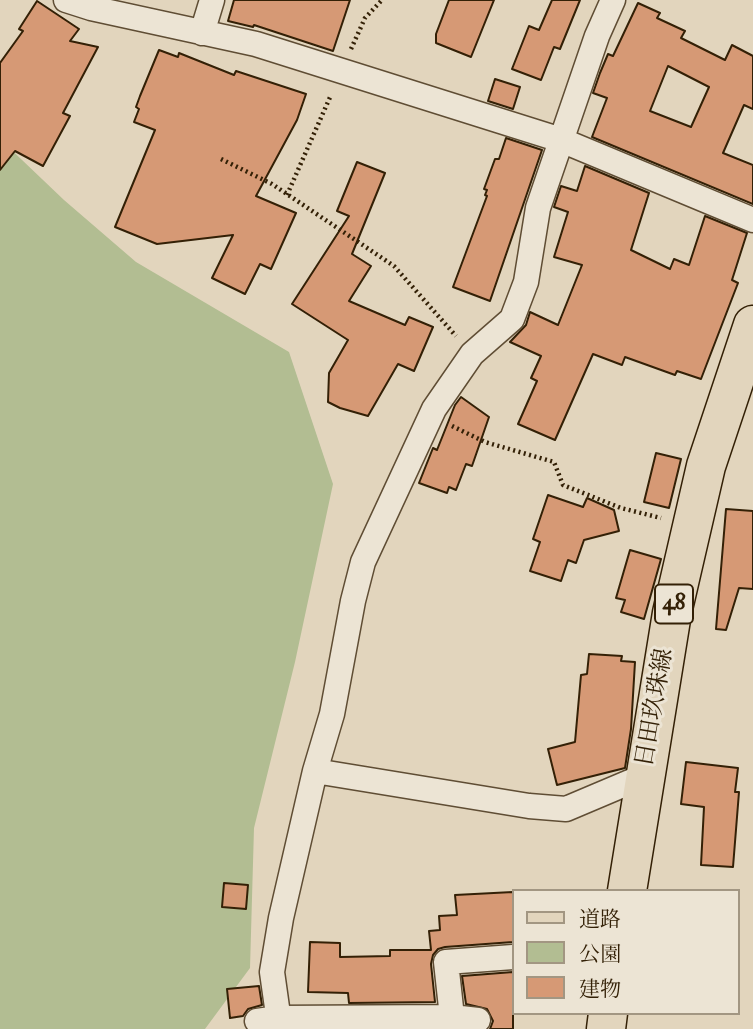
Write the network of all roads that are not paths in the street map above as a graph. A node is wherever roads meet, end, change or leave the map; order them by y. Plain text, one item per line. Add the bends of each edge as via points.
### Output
1 (212, 0) edge
2 (613, 0) edge
3 (74, 1) edge
4 (202, 33) junction
5 (561, 140) junction
6 (753, 220) edge
7 (753, 325) edge
8 (315, 771) junction
9 (644, 776) junction
10 (627, 889) edge
11 (512, 957) edge
12 (452, 1017) junction
13 (478, 1020) dead end
14 (271, 1022) edge

1 - 4 street
2 - 5 street
3 - 4 street
4 - 5 street via 256,44
5 - 6 street
5 - 8 street via 538,208 526,282 512,318 472,354 434,409 363,562 332,714
7 - 9 main road, 日田玖珠線 / 48 via 706,466 672,613
8 - 9 street via 566,808
8 - 14 street via 281,918 272,972
9 - 10 main road, 日田玖珠線 / 48
11 - 12 street via 446,962
12 - 13 street
12 - 14 street

